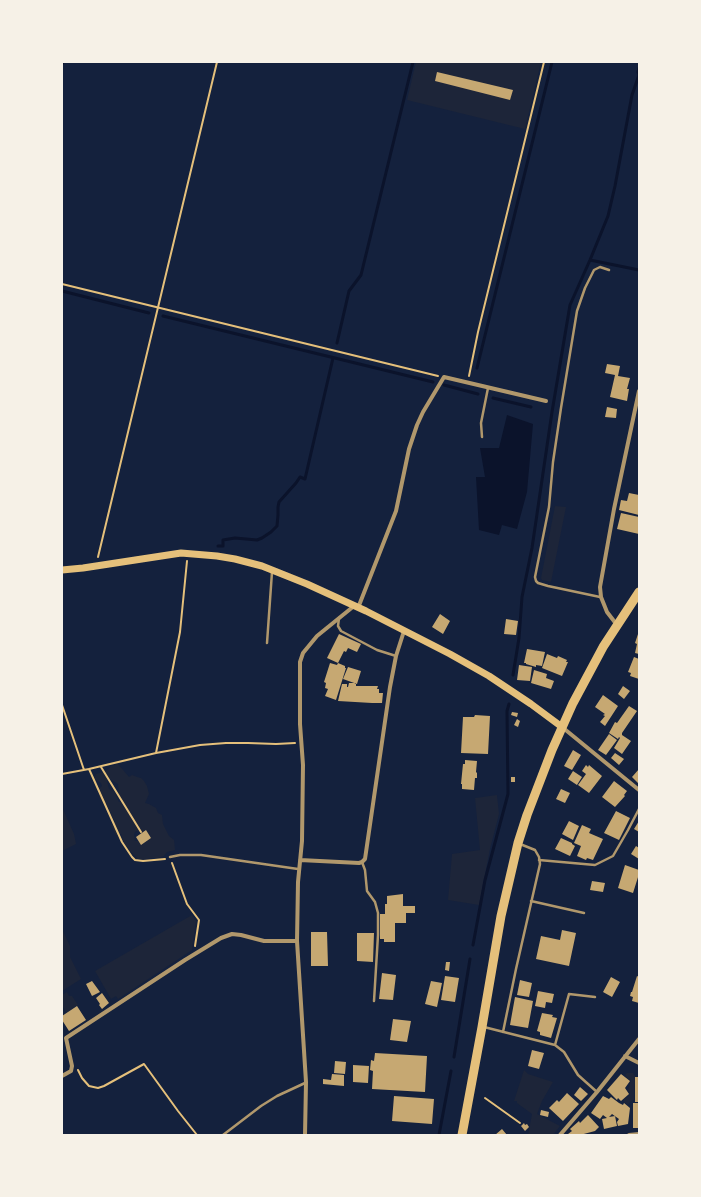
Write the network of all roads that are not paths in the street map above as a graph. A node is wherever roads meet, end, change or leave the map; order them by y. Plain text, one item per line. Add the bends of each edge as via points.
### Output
1 (609, 270) dead end
2 (488, 388) junction
3 (639, 391) edge
4 (546, 401) dead end
5 (637, 404) edge
6 (482, 437) dead end
7 (62, 570) edge
8 (272, 570) junction
9 (639, 592) edge
10 (601, 597) junction
11 (636, 601) edge
12 (356, 607) junction
13 (340, 618) junction
14 (617, 625) junction
15 (404, 631) junction
16 (267, 643) dead end
17 (396, 656) junction
18 (562, 727) junction
19 (639, 790) edge
20 (639, 809) edge
21 (518, 843) junction
22 (170, 857) road end
23 (300, 860) junction
24 (539, 860) junction
25 (362, 862) junction
26 (298, 869) junction
27 (531, 901) junction
28 (584, 913) dead end
29 (297, 941) junction
30 (595, 997) dead end
31 (374, 1001) dead end
32 (482, 1027) junction
33 (503, 1032) junction
34 (64, 1038) edge
35 (639, 1039) edge
36 (555, 1045) junction
37 (625, 1056) junction
38 (639, 1063) edge
39 (62, 1076) edge
40 (306, 1082) junction
41 (597, 1092) junction
42 (639, 1134) edge
43 (223, 1135) edge
44 (305, 1135) edge
45 (462, 1135) edge
46 (560, 1135) edge
47 (630, 1135) edge

1 - 10 lane via 600,267 594,270 577,311 553,462 549,507 535,577 538,583
2 - 4 street
2 - 6 lane via 481,423
2 - 12 street via 444,377 429,401 409,449 396,511
3 - 5 street
5 - 10 street via 614,509 600,587
7 - 8 main road via 189,554 235,559
8 - 12 main road
8 - 16 lane
9 - 11 highway
10 - 14 street via 607,612
11 - 14 highway
12 - 13 street
12 - 15 main road
13 - 17 lane via 338,626 341,631
13 - 23 street via 318,636 301,656 300,724 303,765
14 - 18 highway
15 - 17 street
15 - 18 main road via 476,668
17 - 25 street via 366,855
18 - 19 street
18 - 21 highway
20 - 24 lane via 613,856 595,865
21 - 24 lane via 537,852
21 - 32 highway via 501,916
22 - 26 lane via 201,855
23 - 25 street
23 - 26 street
24 - 27 lane
25 - 31 lane via 366,890 375,902 378,913
26 - 29 street
27 - 28 lane
27 - 33 lane
29 - 34 street via 264,941 232,934 221,938
29 - 40 street
30 - 36 lane via 569,994
32 - 33 lane
32 - 45 highway
33 - 36 lane
34 - 39 street via 72,1066 71,1071
35 - 37 street
36 - 41 lane via 564,1052 578,1075
37 - 38 street
37 - 41 street
40 - 43 lane via 261,1106
40 - 44 street
41 - 46 street
42 - 47 street

